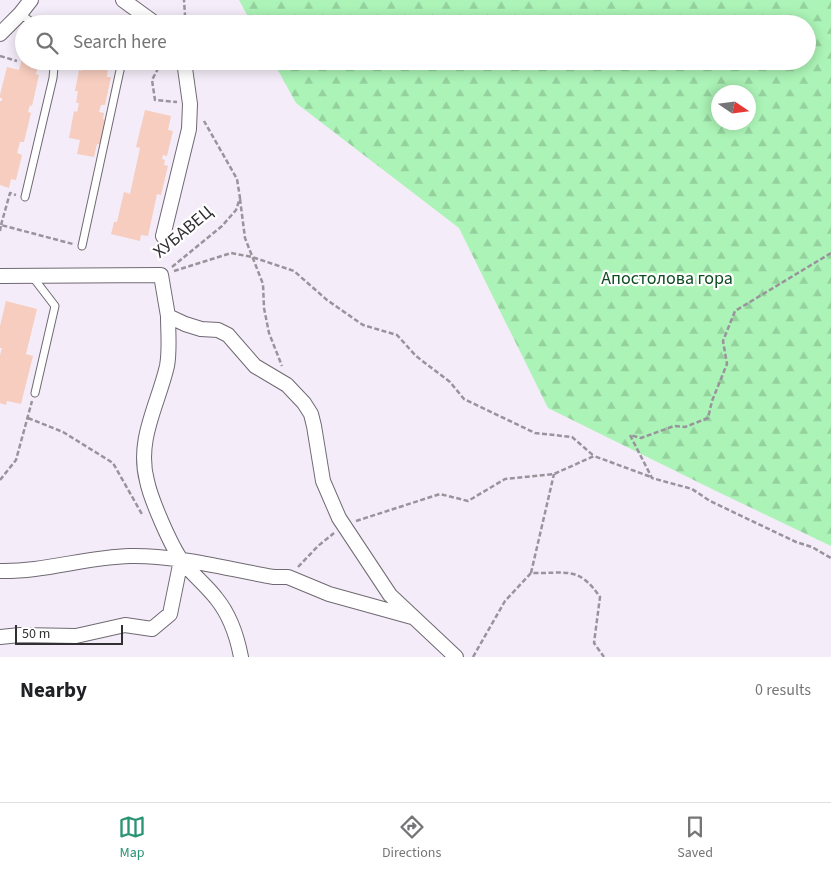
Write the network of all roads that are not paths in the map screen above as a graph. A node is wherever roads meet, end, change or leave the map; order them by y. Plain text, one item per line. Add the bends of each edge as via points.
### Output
1 (31, 0) edge
2 (123, 0) edge
3 (20, 14) edge
4 (144, 15) edge
5 (15, 19) edge
6 (0, 34) edge
7 (53, 70) edge
8 (120, 70) edge
9 (185, 70) edge
10 (25, 197) road end
11 (163, 236) dead end
12 (82, 246) road end
13 (0, 276) edge
14 (32, 276) junction
15 (168, 316) junction
16 (35, 393) road end
17 (181, 560) junction
18 (0, 571) edge
19 (416, 618) junction
20 (0, 637) edge
21 (241, 657) edge
22 (456, 657) edge

1 - 3 street
2 - 4 street
5 - 6 street
7 - 10 lane
8 - 12 lane
9 - 11 street via 190,104 189,129
13 - 14 street, ХУБАВЕЦ
14 - 15 street, ХУБАВЕЦ via 161,275
14 - 16 lane via 55,306
15 - 17 street via 168,360 148,425 144,461 154,502
15 - 19 street via 201,329 228,334 255,366 286,385 304,403 311,414 323,481 339,518 390,594
17 - 18 street via 129,556 19,572
17 - 19 street via 288,577 329,594
17 - 20 street via 170,614 152,629 125,625 76,636
17 - 21 street via 217,598 237,636
19 - 22 street

